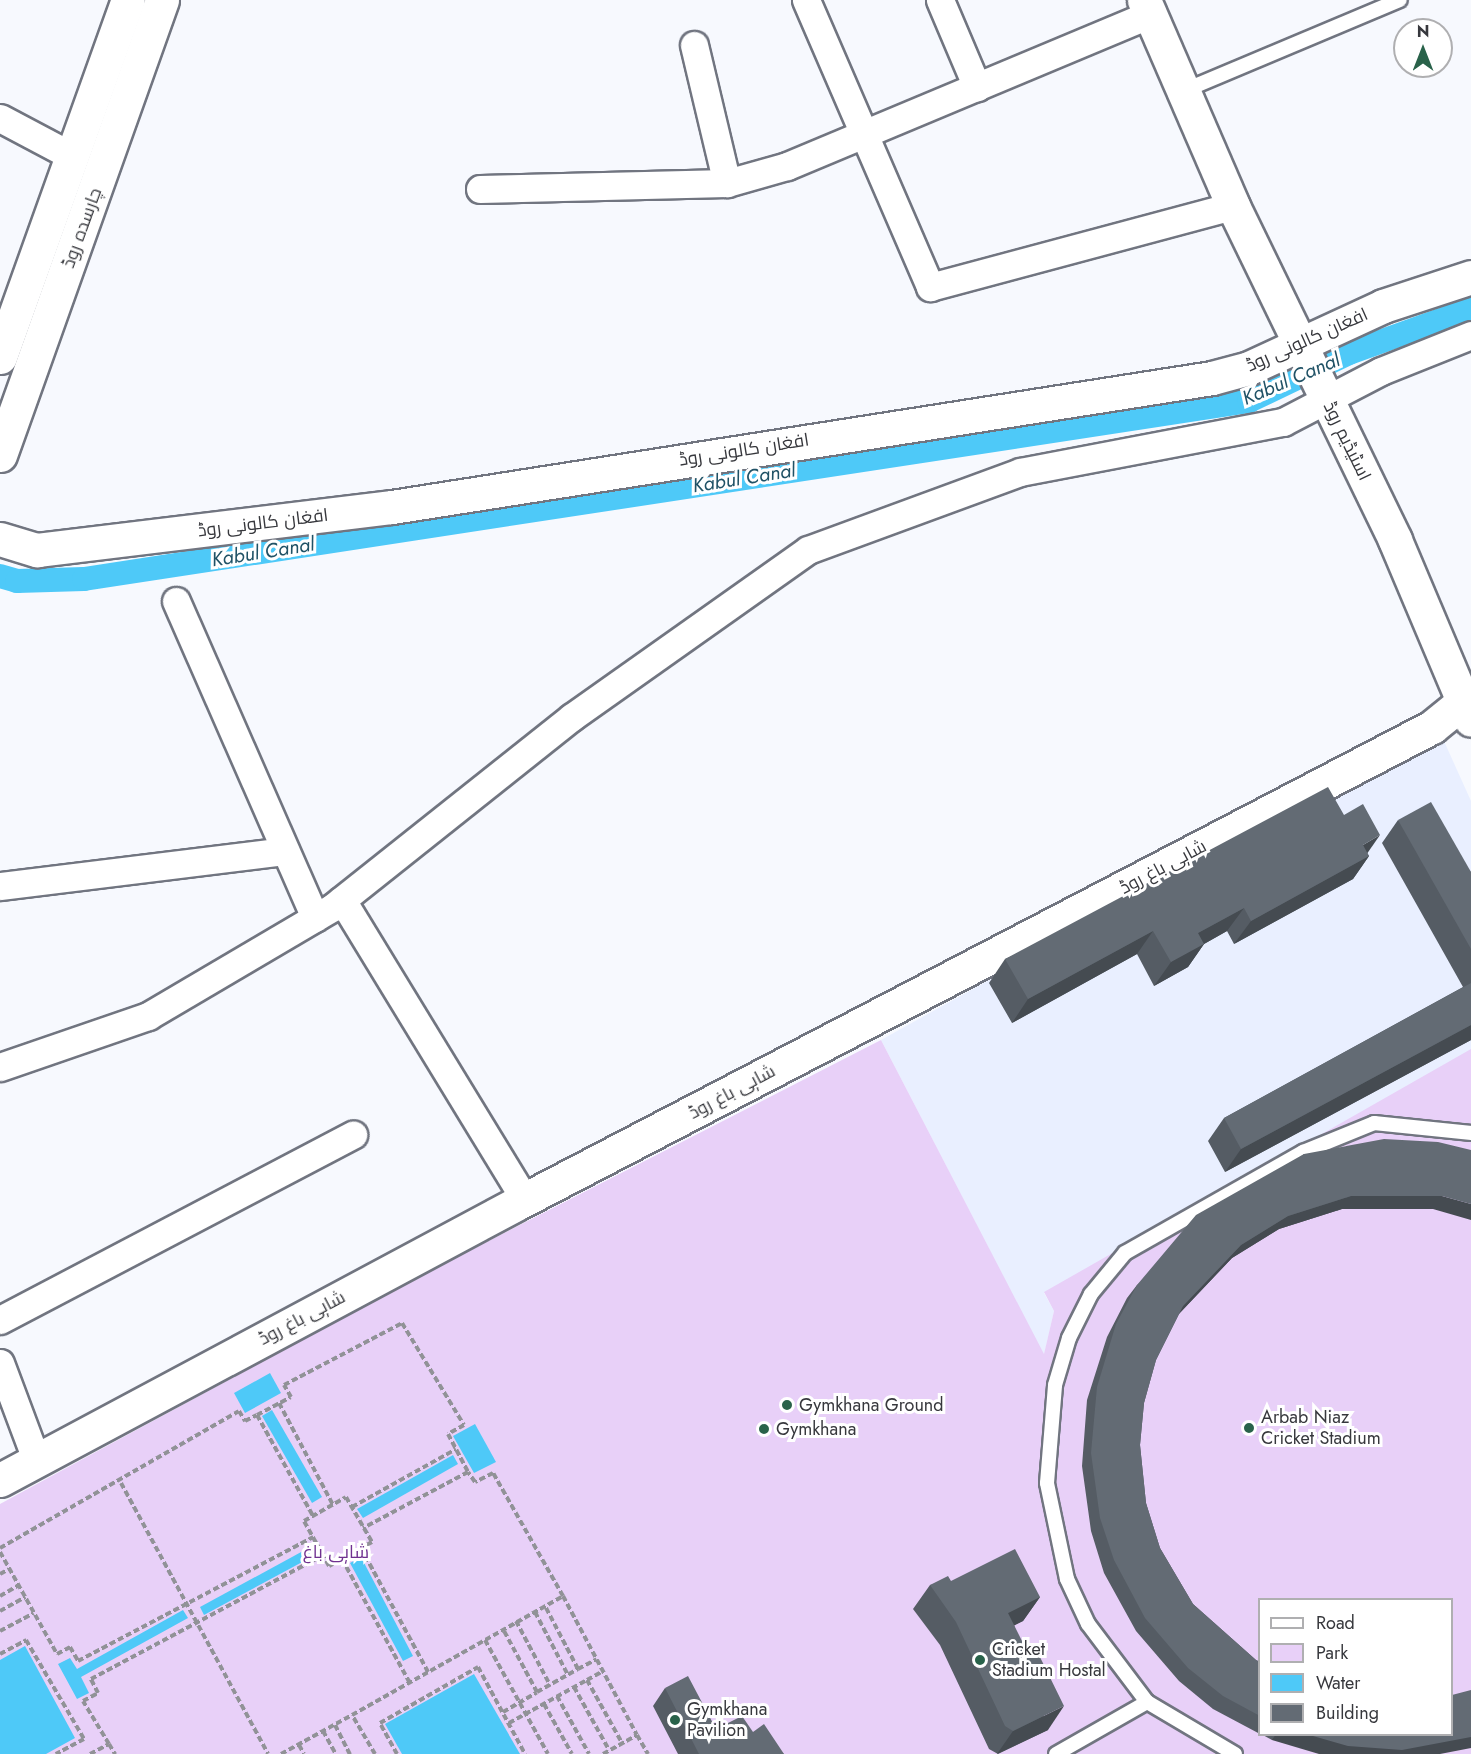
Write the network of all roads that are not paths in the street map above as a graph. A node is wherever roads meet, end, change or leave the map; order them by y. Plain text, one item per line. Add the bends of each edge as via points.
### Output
1 (128, 0) edge
2 (162, 0) edge
3 (806, 0) edge
4 (940, 0) edge
5 (1400, 0) edge
6 (1147, 7) edge
7 (694, 45) dead end
8 (977, 87) junction
9 (1183, 91) junction
10 (0, 118) edge
11 (865, 134) junction
12 (70, 155) junction
13 (727, 183) junction
14 (480, 189) dead end
15 (1233, 206) junction
16 (1471, 277) edge
17 (1471, 335) edge
18 (1303, 345) junction
19 (0, 357) edge
20 (1326, 397) junction
21 (0, 455) edge
22 (0, 540) edge
23 (176, 601) dead end
24 (1467, 711) edge
25 (285, 851) junction
26 (0, 886) edge
27 (342, 900) junction
28 (315, 918) junction
29 (0, 1067) edge
30 (1471, 1133) edge
31 (353, 1135) dead end
32 (525, 1200) junction
33 (0, 1320) edge
34 (0, 1364) edge
35 (37, 1462) junction
36 (0, 1480) edge
37 (1147, 1702) junction
38 (1056, 1754) edge
39 (1235, 1754) edge

1 - 12 main road, چارسدہ روڈ
2 - 21 main road, چارسدہ روڈ
3 - 11 street
4 - 8 street
5 - 9 lane
6 - 8 street
6 - 9 main road, اسٹیڈیم روڈ
7 - 13 street
8 - 11 street
9 - 15 main road, اسٹیڈیم روڈ
10 - 12 street
11 - 13 street
11 - 15 street via 930,287
12 - 19 main road, چارسدہ روڈ
13 - 14 street
15 - 18 main road, اسٹیڈیم روڈ
16 - 18 main road, افغان کالونی روڈ
17 - 20 street
18 - 20 main road, اسٹیڈیم روڈ
18 - 22 main road, افغان کالونی روڈ via 1249,368 1212,378 404,505 37,550
20 - 24 main road, اسٹیڈیم روڈ via 1395,540
20 - 27 street via 1283,422 1020,472 808,550 572,717
23 - 25 street
24 - 32 main road, شاہی باغ روڈ
25 - 26 street
25 - 28 street
27 - 28 street
27 - 32 street
28 - 29 street via 148,1016
30 - 37 lane via 1374,1123 1336,1136 1125,1253 1091,1294 1055,1385 1047,1434 1048,1493 1067,1579 1088,1624
31 - 33 street
32 - 35 main road, شاہی باغ روڈ
34 - 35 street
35 - 36 main road, شاہی باغ روڈ
37 - 38 lane
37 - 39 lane

